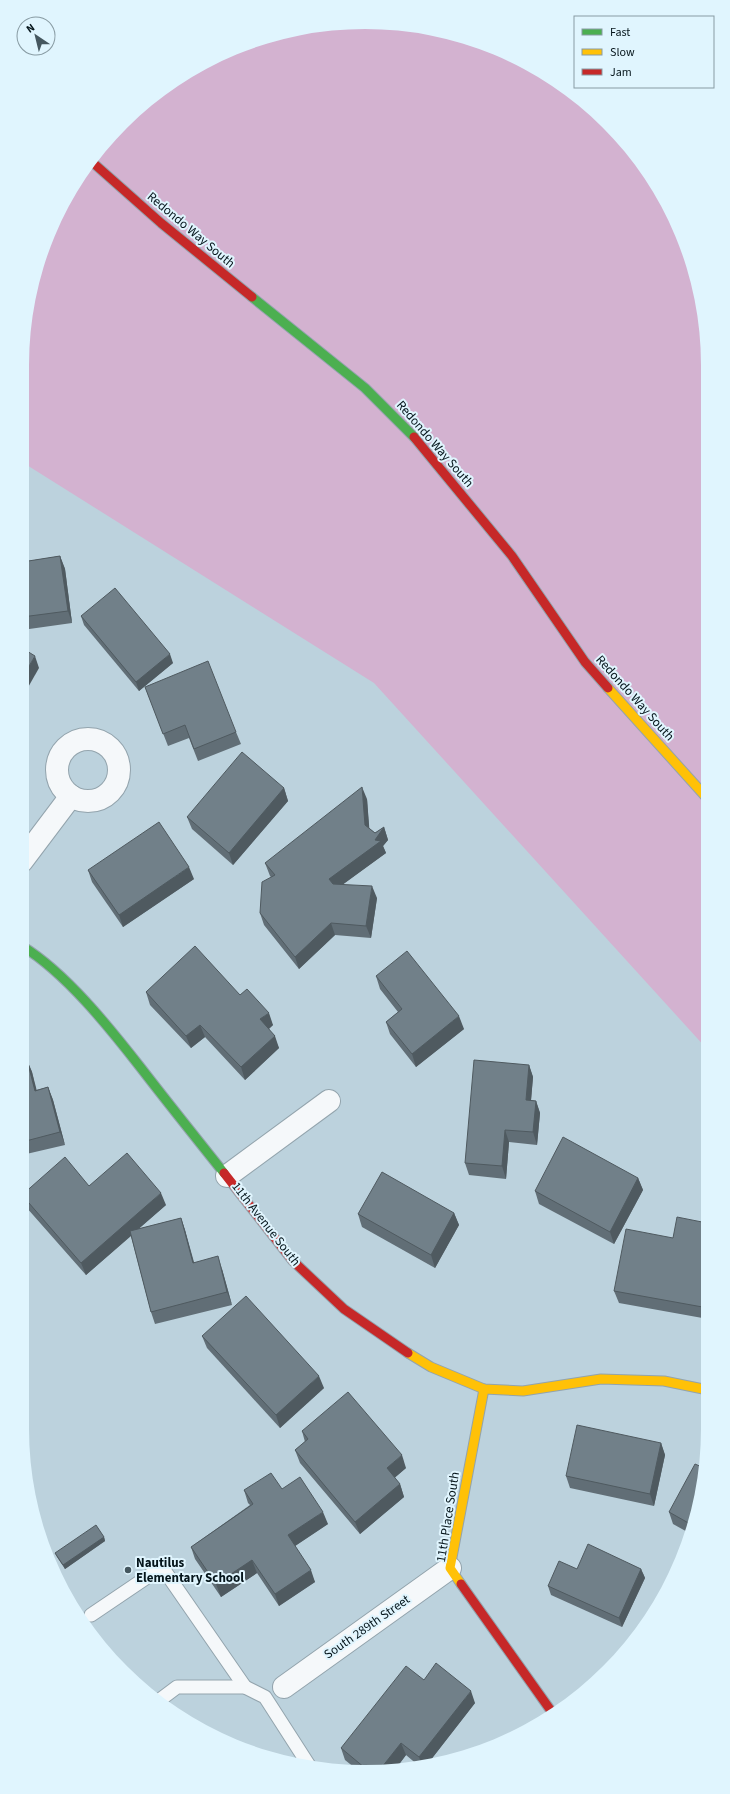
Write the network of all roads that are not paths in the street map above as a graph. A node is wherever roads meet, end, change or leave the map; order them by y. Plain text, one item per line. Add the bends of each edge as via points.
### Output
1 (95, 165) edge
2 (701, 791) edge
3 (71, 796) dead end
4 (29, 852) edge
5 (29, 950) edge
6 (329, 1101) dead end
7 (227, 1176) junction
8 (484, 1389) junction
9 (701, 1389) edge
10 (450, 1568) junction
11 (91, 1615) dead end
12 (245, 1687) junction
13 (275, 1692) junction
14 (163, 1698) edge
15 (550, 1709) edge
16 (307, 1760) edge

1 - 2 street, Redondo Way South via 161,223 365,388 407,428 512,556 585,662
3 - 4 street
5 - 7 street, 11th Avenue South via 79,995 115,1035
6 - 7 street, 11th Avenue South
7 - 8 street, 11th Avenue South via 293,1261 344,1309 397,1348 431,1367
8 - 9 street, 11th Avenue South via 523,1391 601,1379 664,1381
8 - 10 street, 11th Place South
10 - 13 street, South 289th Street
10 - 15 street, 11th Place South
11 - 12 lane via 162,1567
12 - 13 lane
12 - 14 lane via 177,1687
13 - 16 lane

